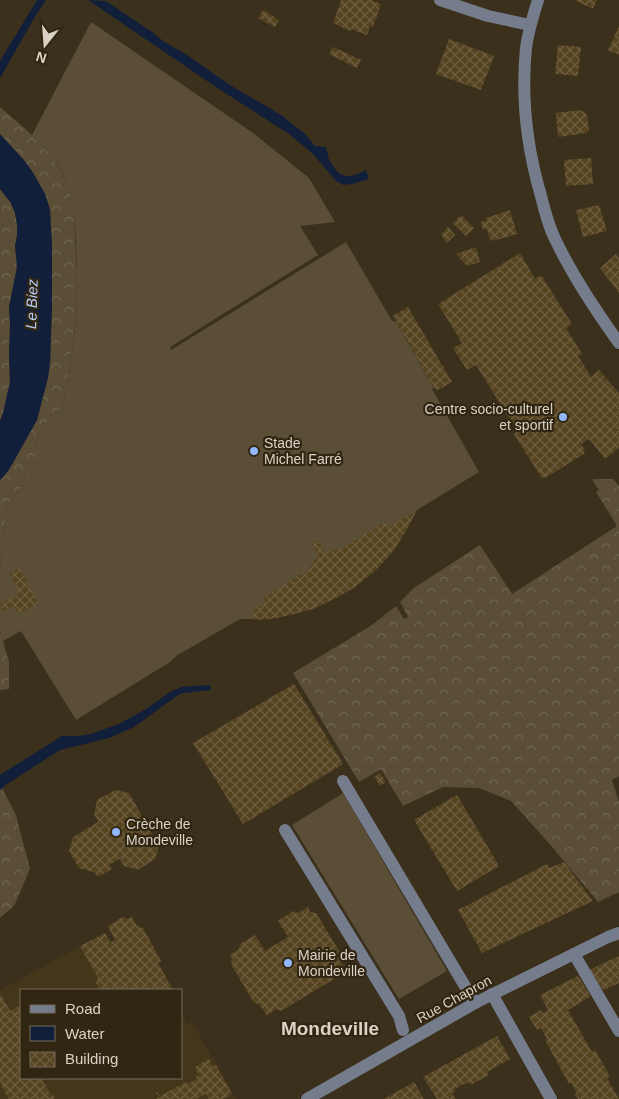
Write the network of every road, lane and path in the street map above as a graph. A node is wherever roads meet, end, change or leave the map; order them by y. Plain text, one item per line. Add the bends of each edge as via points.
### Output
1 (440, 0) edge
2 (538, 0) edge
3 (530, 25) junction
4 (619, 343) edge
5 (343, 780) dead end
6 (285, 830) dead end
7 (619, 933) edge
8 (574, 954) junction
9 (492, 994) junction
10 (475, 1003) junction
11 (403, 1030) dead end
12 (619, 1030) edge
13 (307, 1099) edge
14 (551, 1099) edge

1 - 3 street via 488,16
2 - 3 street
3 - 4 street via 526,48 526,113 540,196 562,253
5 - 10 street
6 - 11 street via 399,1016
7 - 8 street, Rue Chapron
8 - 9 street, Rue Chapron
8 - 12 street
9 - 10 street, Rue Chapron
9 - 14 street
10 - 13 street, Rue Chapron

